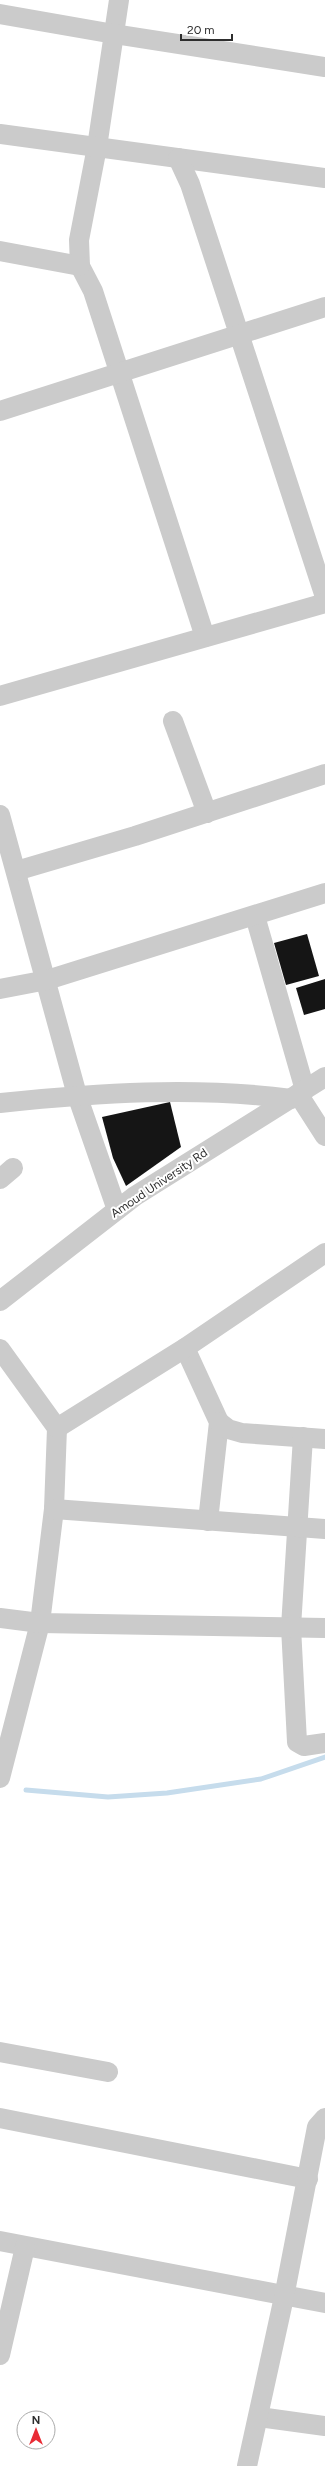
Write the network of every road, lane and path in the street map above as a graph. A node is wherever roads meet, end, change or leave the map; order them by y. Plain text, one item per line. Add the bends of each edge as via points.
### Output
1 (119, 0) edge
2 (0, 14) edge
3 (114, 34) junction
4 (324, 71) edge
5 (0, 134) edge
6 (97, 147) junction
7 (178, 158) junction
8 (325, 178) edge
9 (0, 251) edge
10 (80, 266) junction
11 (325, 307) edge
12 (240, 336) junction
13 (120, 373) junction
14 (0, 411) edge
15 (325, 597) edge
16 (325, 603) edge
17 (205, 637) junction
18 (0, 696) edge
19 (173, 721) dead end
20 (325, 774) edge
21 (207, 812) junction
22 (0, 815) edge
23 (3, 842) edge
24 (16, 871) junction
25 (325, 893) edge
26 (255, 916) junction
27 (47, 980) junction
28 (0, 989) edge
29 (325, 1077) edge
30 (298, 1094) junction
31 (77, 1095) junction
32 (0, 1103) edge
33 (325, 1136) edge
34 (117, 1210) junction
35 (325, 1253) edge
36 (0, 1301) edge
37 (185, 1348) junction
38 (0, 1349) edge
39 (219, 1422) junction
40 (57, 1428) junction
41 (303, 1437) junction
42 (325, 1438) edge
43 (54, 1509) junction
44 (208, 1521) junction
45 (297, 1527) junction
46 (325, 1529) edge
47 (0, 1618) edge
48 (40, 1623) junction
49 (291, 1627) junction
50 (325, 1628) edge
51 (325, 1743) edge
52 (0, 1778) edge
53 (0, 2052) edge
54 (108, 2072) dead end
55 (0, 2118) edge
56 (325, 2118) edge
57 (308, 2179) junction
58 (0, 2242) edge
59 (25, 2247) junction
60 (284, 2297) junction
61 (325, 2303) edge
62 (0, 2355) edge
63 (259, 2417) junction
64 (325, 2426) edge
65 (247, 2466) edge

1 - 3 street
2 - 3 street
3 - 4 street
3 - 6 street
5 - 6 street
6 - 7 street
6 - 10 street via 79,240
7 - 8 street
7 - 12 street via 190,184
9 - 10 street
10 - 13 street via 93,291
11 - 12 street
12 - 13 street
12 - 15 street
13 - 14 street
13 - 17 street
16 - 17 street
17 - 18 street
19 - 21 street
20 - 21 street
21 - 24 street
22 - 23 street
23 - 24 street
24 - 27 street
25 - 26 street
26 - 27 street
26 - 30 street
27 - 28 street
27 - 31 street
29 - 30 street, Amoud University Rd
30 - 31 street via 220,1092
30 - 33 street
30 - 34 street, Amoud University Rd
31 - 32 street
31 - 34 street
34 - 36 street, Amoud University Rd
35 - 37 street
37 - 39 street
37 - 40 street
38 - 40 street
39 - 41 street via 228,1429 242,1433
39 - 44 street
40 - 43 street
41 - 42 street
41 - 45 street
43 - 44 street
43 - 48 street
44 - 45 street
45 - 46 street
45 - 49 street
47 - 48 street
48 - 49 street
48 - 52 street
49 - 50 street
49 - 51 street via 297,1742 304,1746
53 - 54 street
55 - 57 street
56 - 57 street via 317,2127
57 - 60 street
58 - 59 street
59 - 60 street
59 - 62 street
60 - 61 street
60 - 63 street
63 - 64 street
63 - 65 street

